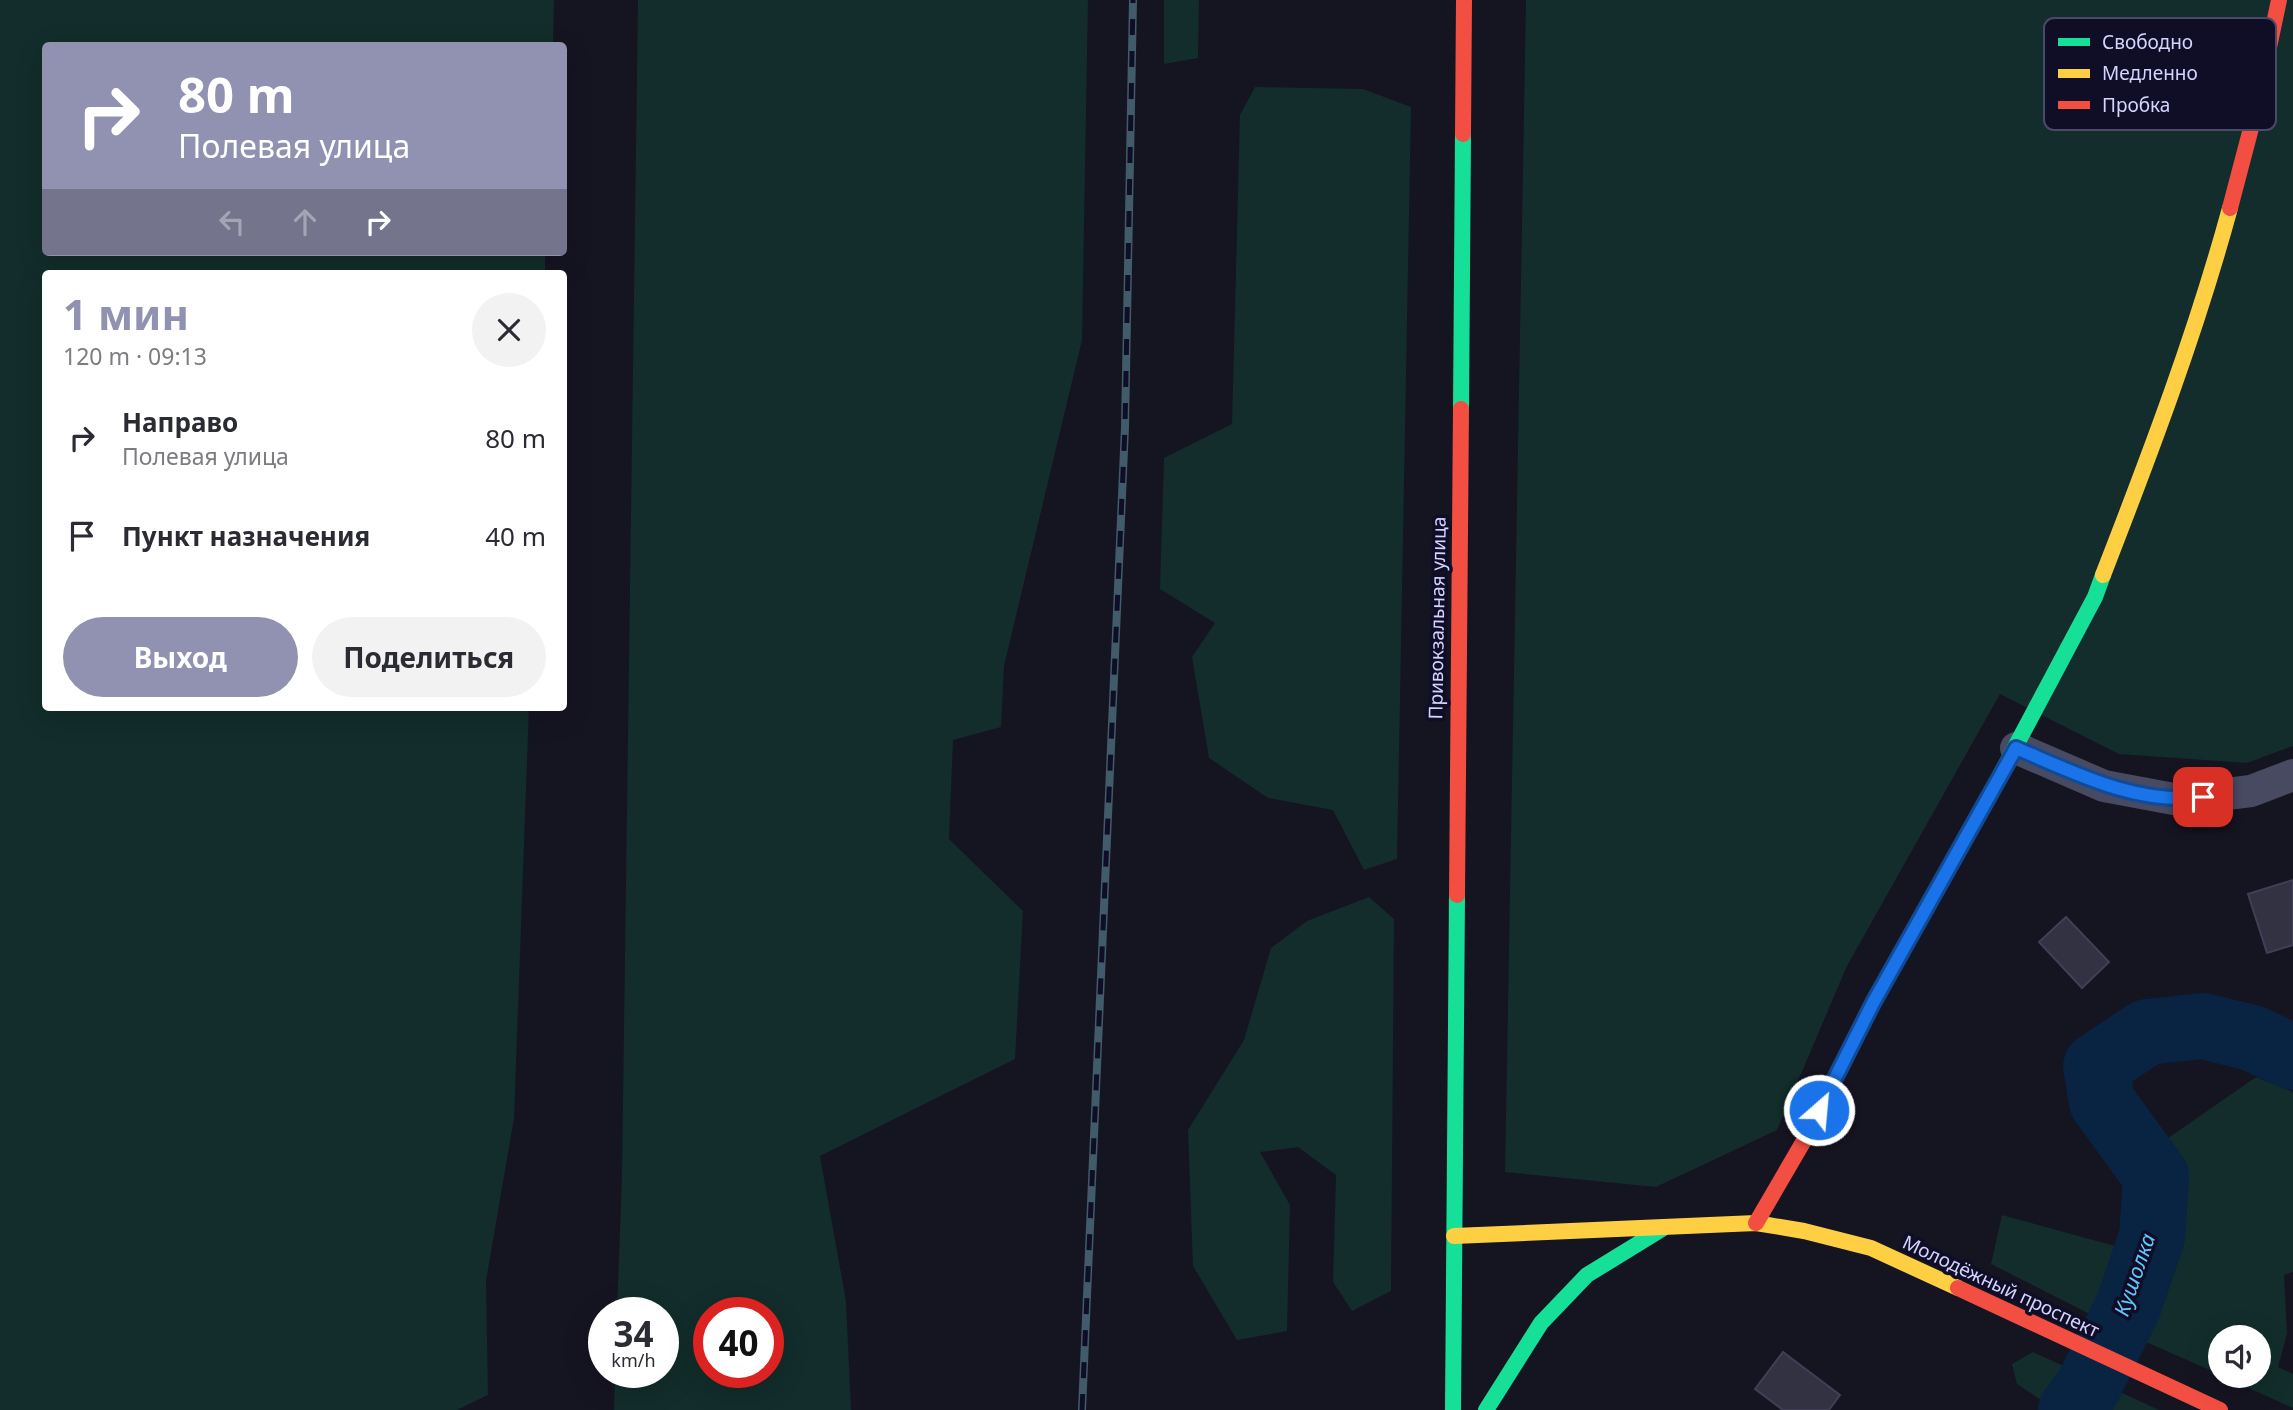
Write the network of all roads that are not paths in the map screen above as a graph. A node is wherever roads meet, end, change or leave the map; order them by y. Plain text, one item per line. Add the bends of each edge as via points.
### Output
1 (1464, 0) edge
2 (2279, 0) edge
3 (2275, 18) edge
4 (2250, 130) edge
5 (2016, 748) junction
6 (2293, 775) edge
7 (1756, 1223) junction
8 (1666, 1227) junction
9 (1454, 1236) junction
10 (1453, 1410) edge
11 (1486, 1410) edge
12 (2220, 1410) edge

1 - 9 street, Привокзальная улица
2 - 3 street
4 - 5 street via 2213,269 2155,441 2095,597
5 - 6 street via 2104,786 2179,800 2251,791
5 - 7 street
7 - 8 street, Молодёжный проспект
7 - 12 street, Молодёжный проспект via 1871,1248
8 - 9 street, Молодёжный проспект
8 - 11 street via 1587,1275 1541,1323
9 - 10 street, Привокзальная улица

